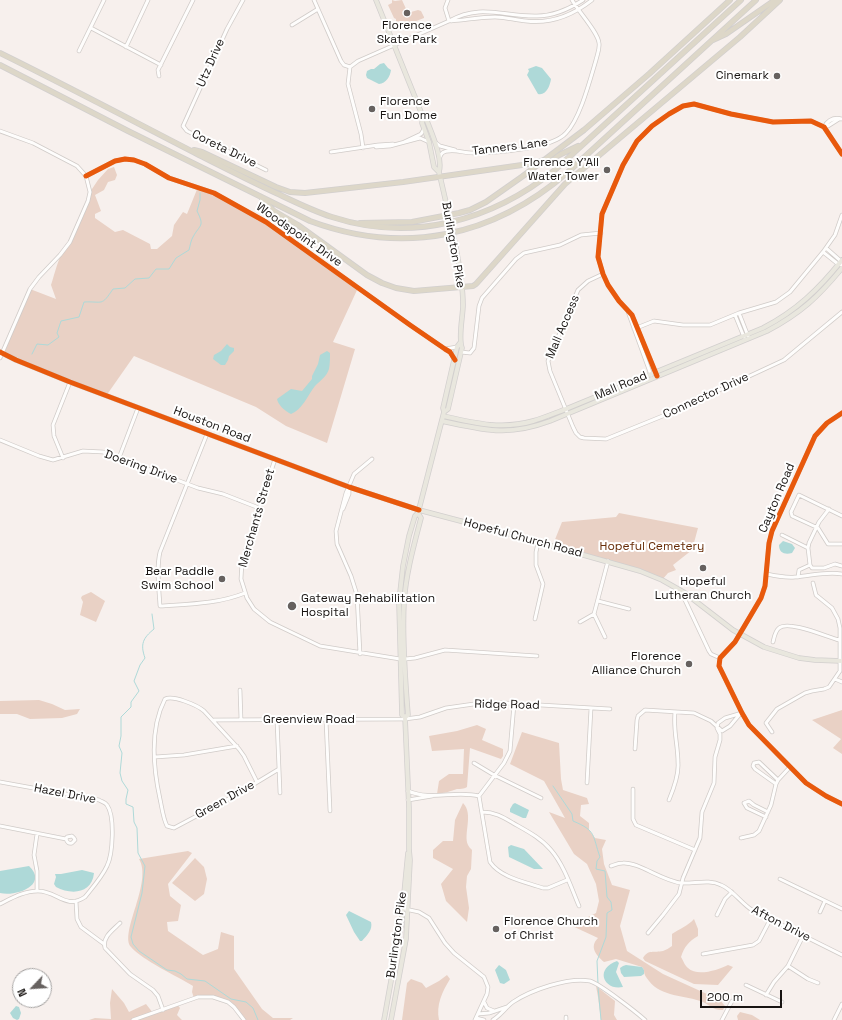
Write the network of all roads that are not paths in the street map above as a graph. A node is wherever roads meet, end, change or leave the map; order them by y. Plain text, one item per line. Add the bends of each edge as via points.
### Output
1 (104, 0) edge
2 (148, 0) edge
3 (193, 0) edge
4 (243, 0) edge
5 (314, 0) edge
6 (376, 0) edge
7 (448, 0) edge
8 (572, 0) edge
9 (583, 0) edge
10 (592, 0) edge
11 (730, 0) edge
12 (741, 0) edge
13 (756, 0) edge
14 (775, 0) edge
15 (780, 0) edge
16 (575, 5) junction
17 (318, 9) junction
18 (578, 10) junction
19 (449, 21) junction
20 (292, 25) dead end
21 (91, 28) junction
22 (708, 43) junction
23 (394, 45) junction
24 (126, 47) junction
25 (79, 51) dead end
26 (0, 53) edge
27 (161, 65) junction
28 (0, 66) edge
29 (350, 67) junction
30 (159, 76) dead end
31 (423, 117) junction
32 (841, 119) edge
33 (424, 127) junction
34 (824, 127) junction
35 (184, 128) joint
36 (0, 131) edge
37 (434, 141) junction
38 (404, 142) junction
39 (429, 142) junction
40 (584, 144) junction
41 (363, 148) junction
42 (188, 149) junction
43 (458, 151) junction
44 (330, 152) dead end
45 (842, 154) edge
46 (439, 159) junction
47 (266, 170) dead end
48 (440, 174) junction
49 (86, 176) junction
50 (260, 196) junction
51 (842, 215) edge
52 (353, 223) junction
53 (601, 234) junction
54 (826, 248) junction
55 (824, 252) junction
56 (841, 263) edge
57 (603, 274) junction
58 (462, 287) junction
59 (842, 312) edge
60 (739, 313) junction
61 (735, 315) junction
62 (635, 328) junction
63 (745, 335) junction
64 (750, 339) junction
65 (745, 341) junction
66 (460, 343) junction
67 (457, 347) junction
68 (445, 349) junction
69 (1, 352) edge
70 (461, 352) junction
71 (0, 358) edge
72 (455, 360) junction
73 (653, 372) junction
74 (655, 377) junction
75 (70, 382) junction
76 (138, 408) junction
77 (566, 409) junction
78 (444, 414) junction
79 (568, 414) junction
80 (842, 414) edge
81 (442, 421) junction
82 (207, 434) junction
83 (0, 440) edge
84 (63, 458) junction
85 (119, 458) junction
86 (372, 459) dead end
87 (275, 460) junction
88 (187, 484) junction
89 (349, 487) junction
90 (259, 508) junction
91 (829, 510) junction
92 (418, 512) junction
93 (842, 516) edge
94 (816, 528) junction
95 (782, 535) dead end
96 (538, 543) junction
97 (842, 544) edge
98 (808, 548) junction
99 (608, 561) junction
100 (810, 566) junction
101 (842, 566) edge
102 (766, 574) junction
103 (842, 574) edge
104 (798, 577) junction
105 (813, 583) dead end
106 (245, 593) junction
107 (357, 595) junction
108 (598, 600) junction
109 (685, 600) dead end
110 (399, 602) junction
111 (630, 609) dead end
112 (594, 614) junction
113 (535, 619) dead end
114 (580, 622) dead end
115 (740, 634) junction
116 (605, 637) dead end
117 (840, 640) junction
118 (773, 642) dead end
119 (360, 654) junction
120 (537, 656) dead end
121 (720, 658) junction
122 (403, 659) junction
123 (841, 661) edge
124 (835, 680) junction
125 (842, 682) edge
126 (240, 690) dead end
127 (514, 704) junction
128 (591, 708) junction
129 (610, 709) dead end
130 (675, 712) junction
131 (742, 713) junction
132 (405, 718) junction
133 (214, 720) junction
134 (241, 720) junction
135 (277, 720) junction
136 (326, 720) junction
137 (717, 728) junction
138 (772, 732) dead end
139 (237, 746) junction
140 (635, 749) dead end
141 (155, 757) junction
142 (474, 763) dead end
143 (790, 767) junction
144 (279, 769) junction
145 (494, 775) junction
146 (778, 780) junction
147 (0, 782) edge
148 (257, 782) junction
149 (587, 783) dead end
150 (776, 784) junction
151 (633, 789) dead end
152 (408, 791) junction
153 (280, 793) dead end
154 (432, 796) junction
155 (479, 796) junction
156 (541, 798) dead end
157 (408, 800) junction
158 (669, 800) dead end
159 (842, 804) edge
160 (330, 811) dead end
161 (482, 812) junction
162 (768, 812) junction
163 (766, 817) junction
164 (0, 826) edge
165 (37, 834) junction
166 (741, 838) dead end
167 (66, 839) dead end
168 (409, 849) junction
169 (695, 850) junction
170 (610, 866) dead end
171 (780, 879) dead end
172 (567, 880) junction
173 (682, 883) junction
174 (37, 891) junction
175 (732, 892) junction
176 (76, 901) junction
177 (825, 901) junction
178 (0, 904) edge
179 (579, 906) dead end
180 (402, 909) junction
181 (842, 909) edge
182 (409, 910) junction
183 (820, 912) dead end
184 (718, 915) dead end
185 (770, 920) junction
186 (120, 923) dead end
187 (648, 932) dead end
188 (803, 936) junction
189 (104, 944) junction
190 (703, 954) dead end
191 (842, 955) edge
192 (788, 966) junction
193 (818, 983) dead end
194 (746, 985) dead end
195 (766, 995) junction
196 (732, 1001) dead end
197 (484, 1002) junction
198 (782, 1002) dead end
199 (842, 1004) edge
200 (507, 1007) junction
201 (163, 1010) junction
202 (494, 1011) junction
203 (478, 1014) junction
204 (475, 1019) edge
205 (133, 1020) edge
206 (244, 1020) edge
207 (384, 1020) edge
208 (391, 1020) edge
209 (484, 1020) edge
210 (493, 1020) edge
211 (645, 1020) edge
212 (722, 1020) edge
213 (834, 1020) edge

1 - 21 street
2 - 24 street
3 - 27 street
4 - 35 street, Utz Drive via 227,29
5 - 17 street
6 - 23 main road, Burlington Pike
7 - 19 street via 445,8
8 - 16 street, Tanners Lane
9 - 16 street
10 - 18 street
11 - 52 highway, bridge via 584,130 486,202 459,213 412,222
12 - 40 highway
13 - 22 highway
14 - 22 highway via 726,34
15 - 58 highway via 740,37 574,176 476,284
16 - 18 street, Tanners Lane
16 - 19 street via 545,15 528,16 480,11 460,15
17 - 20 street
17 - 29 street via 340,60
18 - 19 street via 558,18 536,22 496,17
18 - 43 street, Tanners Lane via 598,35 600,45 584,98 566,134 546,144 489,152
19 - 23 street
21 - 24 street
21 - 25 street
22 - 50 highway via 554,184 510,212 478,225 425,237 368,236 321,225
23 - 29 street
23 - 31 main road, Burlington Pike
24 - 27 street
26 - 42 highway
27 - 30 street via 158,70
28 - 50 highway
29 - 41 street via 348,84
31 - 33 main road, Burlington Pike
31 - 37 main road, Burlington Pike
32 - 34 street
33 - 38 street via 421,134
33 - 39 main road, Burlington Pike
34 - 45 street
34 - 53 street via 807,120 773,122 697,104 683,106 652,126 630,152 602,214
35 - 47 street, Coreta Drive via 187,132
36 - 49 street via 33,143 71,162
37 - 43 street, Tanners Lane via 440,146
37 - 46 main road, Burlington Pike
38 - 39 street via 420,138
38 - 41 street
39 - 48 main road, Burlington Pike via 434,167
40 - 48 highway via 543,162
40 - 52 highway via 535,185 478,215 426,227 377,227
41 - 44 street
42 - 48 highway via 202,152 276,187 295,193 315,193
42 - 52 highway via 301,205
43 - 46 street, Tanners Lane via 445,151
46 - 48 main road, Burlington Pike
48 - 58 main road, Burlington Pike, bridge
49 - 68 street, Woodspoint Drive via 115,162 134,160 169,178 214,193 266,222
49 - 69 street via 89,197 73,237 30,288
50 - 58 highway via 274,211 382,283 414,291
51 - 54 street
53 - 57 street via 598,257
53 - 70 street via 581,235 560,245 527,252 516,259 482,298 474,348 470,353
54 - 55 street
54 - 56 street
55 - 56 street
55 - 60 street via 786,296 771,304
56 - 63 main road, Mall Road via 799,306 778,320
56 - 64 main road, Mall Road via 823,291 802,310
57 - 62 street via 613,292 626,307
57 - 77 street, Mall Access via 588,281 578,290 548,359 550,372
58 - 66 main road, Burlington Pike via 463,316
59 - 79 street, Connector Drive via 784,360 670,414 610,438 580,437
60 - 61 street
60 - 63 street
61 - 62 street via 703,326 654,321
61 - 63 street
62 - 73 street
63 - 64 street
63 - 65 street
63 - 73 main road, Mall Road
64 - 65 main road, Mall Road
65 - 74 main road, Mall Road
66 - 67 main road, Burlington Pike
66 - 70 main road, Burlington Pike
67 - 68 street
67 - 72 main road, Burlington Pike
68 - 72 street, Woodspoint Drive
69 - 71 street
69 - 75 main road, Houston Road
70 - 78 main road, Burlington Pike via 448,409
72 - 78 main road, Burlington Pike via 443,408
73 - 74 street
73 - 77 main road, Mall Road
74 - 79 main road, Mall Road
75 - 76 main road, Houston Road
75 - 84 street via 54,425 54,436
76 - 82 main road, Houston Road
76 - 85 street
77 - 78 main road, Mall Road via 534,421 506,426
77 - 79 street, Mall Access
78 - 81 main road, Burlington Pike
79 - 81 main road, Mall Road via 513,431 488,430
80 - 102 street, Cayton Road via 827,422 812,441 772,530
81 - 92 main road, Burlington Pike
82 - 87 main road, Houston Road
82 - 88 street
83 - 84 street, Doering Drive via 49,459
84 - 85 street, Doering Drive via 91,451
85 - 88 street, Doering Drive
86 - 89 street via 354,474
87 - 89 main road, Houston Road
87 - 90 street, Merchants Street
88 - 90 street, Doering Drive
88 - 106 street via 158,561 160,606 212,602
89 - 92 main road, Houston Road
89 - 107 street via 336,539
90 - 106 street, Merchants Street via 242,562 241,579
91 - 93 street
91 - 94 street
91 - 94 street via 800,495 791,512 792,516
92 - 96 main road, Hopeful Church Road
92 - 110 main road, Burlington Pike via 409,536
92 - 122 main road, Burlington Pike via 421,518 404,601
94 - 97 street via 828,544
94 - 98 street
95 - 98 street
96 - 99 main road, Hopeful Church Road
96 - 113 street via 536,565 544,584
98 - 100 street
99 - 108 street
99 - 115 main road, Hopeful Church Road via 662,580 692,598
100 - 101 street via 822,569 835,564
100 - 104 street via 799,570
102 - 104 street
102 - 115 street, Cayton Road via 761,598
103 - 104 street via 826,573
105 - 117 street via 816,595 836,613
106 - 119 street, Merchants Street via 254,609 270,622 320,646
107 - 110 street
107 - 119 street
108 - 111 street
108 - 112 street
109 - 121 street via 709,651
110 - 122 main road, Burlington Pike
112 - 114 street
112 - 116 street
115 - 121 street, Cayton Road
115 - 123 main road, Hopeful Church Road via 764,647 787,655
117 - 118 street via 786,626 778,629
117 - 123 street
119 - 122 street, Merchants Street
120 - 122 street, Merchants Street via 445,650
121 - 131 street via 721,671
122 - 132 main road, Burlington Pike via 408,715
123 - 124 street via 840,671
124 - 125 street
124 - 138 street via 827,689 806,692 775,711 766,723
126 - 134 street
127 - 128 street, Ridge Road
127 - 132 street, Ridge Road via 475,703 440,709 420,717
127 - 145 street via 510,752
128 - 129 street, Ridge Road
128 - 149 street
130 - 137 street via 701,715
130 - 140 street via 642,712 636,720
130 - 158 street via 674,732 678,763 677,777
131 - 137 street via 724,718 718,723
131 - 137 street via 722,731
131 - 143 street via 749,725
132 - 136 street, Greenview Road
132 - 152 main road, Burlington Pike
133 - 134 street, Greenview Road
133 - 139 street
133 - 141 street via 199,707 170,697 165,698 156,727
134 - 135 street, Greenview Road
135 - 136 street, Greenview Road
135 - 144 street
136 - 160 street
137 - 169 street via 720,740 715,756 714,783 702,812 700,838
139 - 141 street
139 - 148 street
141 - 148 street, Green Drive via 156,782 162,810 169,827 174,828
142 - 145 street
143 - 146 street
143 - 159 street via 814,790
144 - 148 street, Green Drive
144 - 153 street
145 - 155 street
145 - 156 street
146 - 150 street
146 - 150 street via 758,762 754,764 755,769
147 - 176 street, Hazel Drive via 99,800 109,809 112,855 100,878 85,896
150 - 162 street
151 - 169 street via 633,819 636,825
152 - 154 street via 417,795
152 - 157 main road, Burlington Pike
154 - 155 street
154 - 157 street
155 - 161 street
157 - 168 main road, Burlington Pike
161 - 172 street via 496,814 541,840 557,857
161 - 172 street via 490,862 494,868 543,888
162 - 163 street
162 - 163 street via 749,801 744,803 747,808
163 - 166 street via 757,833
164 - 165 street
165 - 167 street
165 - 174 street via 34,855
168 - 180 main road, Burlington Pike
168 - 182 main road, Burlington Pike
169 - 173 street
170 - 173 street, Afton Drive via 631,864 667,880
171 - 177 street
172 - 179 street
173 - 175 street, Afton Drive via 719,884
173 - 187 street via 679,894
174 - 176 street via 68,902
174 - 178 street via 26,892
175 - 184 street
175 - 185 street, Afton Drive via 747,907
176 - 189 street via 77,920 81,927
177 - 181 street
177 - 183 street
180 - 182 street
180 - 207 main road, Burlington Pike
182 - 197 street via 419,912 432,921 454,953 482,975 488,991
182 - 208 main road, Burlington Pike
185 - 188 street, Afton Drive
185 - 190 street via 759,940 753,945
186 - 189 street
188 - 191 street, Afton Drive
188 - 192 street
189 - 201 street via 107,951 130,974 158,996
192 - 193 street
192 - 195 street
194 - 195 street
195 - 198 street
196 - 212 street
197 - 202 street via 487,1008
197 - 203 street
199 - 213 street
200 - 202 street
200 - 210 street
200 - 211 street via 526,995 550,986 570,981 586,981 598,985
201 - 205 street
201 - 206 street via 198,997 213,997 228,1002
202 - 203 street
203 - 204 street
204 - 209 street

